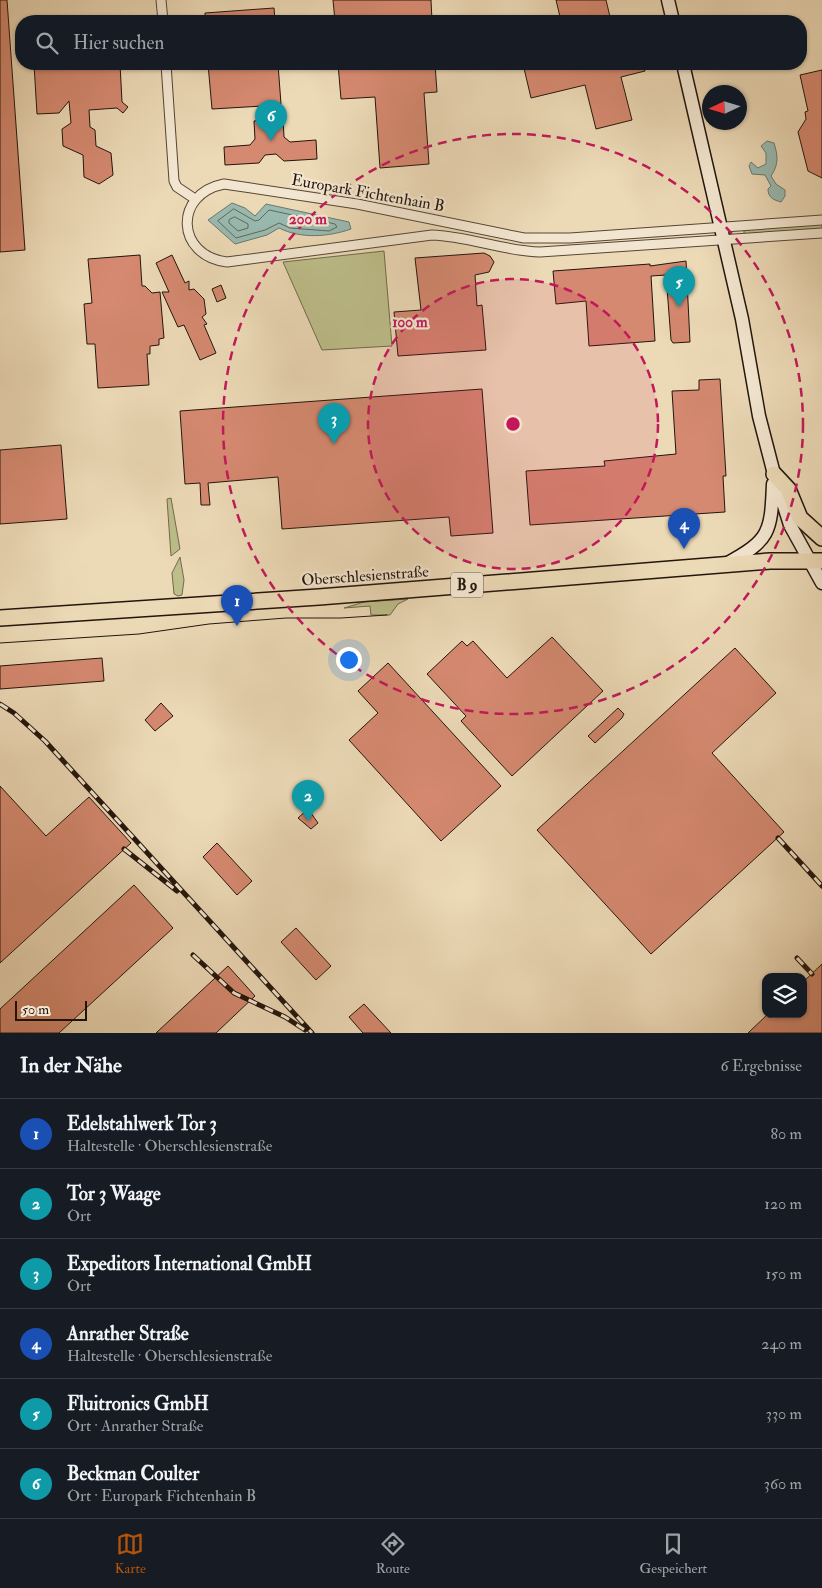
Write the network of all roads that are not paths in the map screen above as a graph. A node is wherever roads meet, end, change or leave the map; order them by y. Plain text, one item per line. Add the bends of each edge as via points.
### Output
1 (161, 0) edge
2 (668, 0) edge
3 (162, 15) edge
4 (672, 15) edge
5 (166, 70) edge
6 (684, 70) edge
7 (195, 199) junction
8 (822, 220) edge
9 (722, 227) junction
10 (822, 233) edge
11 (539, 239) junction
12 (724, 240) junction
13 (540, 252) junction
14 (774, 474) junction
15 (822, 538) edge
16 (816, 561) edge
17 (725, 564) junction
18 (822, 583) edge
19 (0, 618) edge

1 - 3 street
2 - 4 main road
5 - 7 street via 174,181 177,187
6 - 9 main road
7 - 11 street, Europark Fichtenhain B via 212,186 242,185 410,214 506,236
7 - 13 street, Europark Fichtenhain B via 188,211 188,232 197,249 216,261 246,260 432,235 504,249
8 - 9 street, Europark Fichtenhain B
9 - 11 street, Europark Fichtenhain B
9 - 12 main road
10 - 12 street, Europark Fichtenhain B
11 - 13 street
12 - 13 street, Europark Fichtenhain B
12 - 14 main road via 759,416
14 - 15 main road via 788,490 800,518
14 - 16 main road via 790,524
14 - 17 main road via 772,514 765,536 753,549
16 - 17 main road, Oberschlesienstraße / B 9
16 - 18 main road
17 - 19 main road, Oberschlesienstraße / B 9 via 319,597

